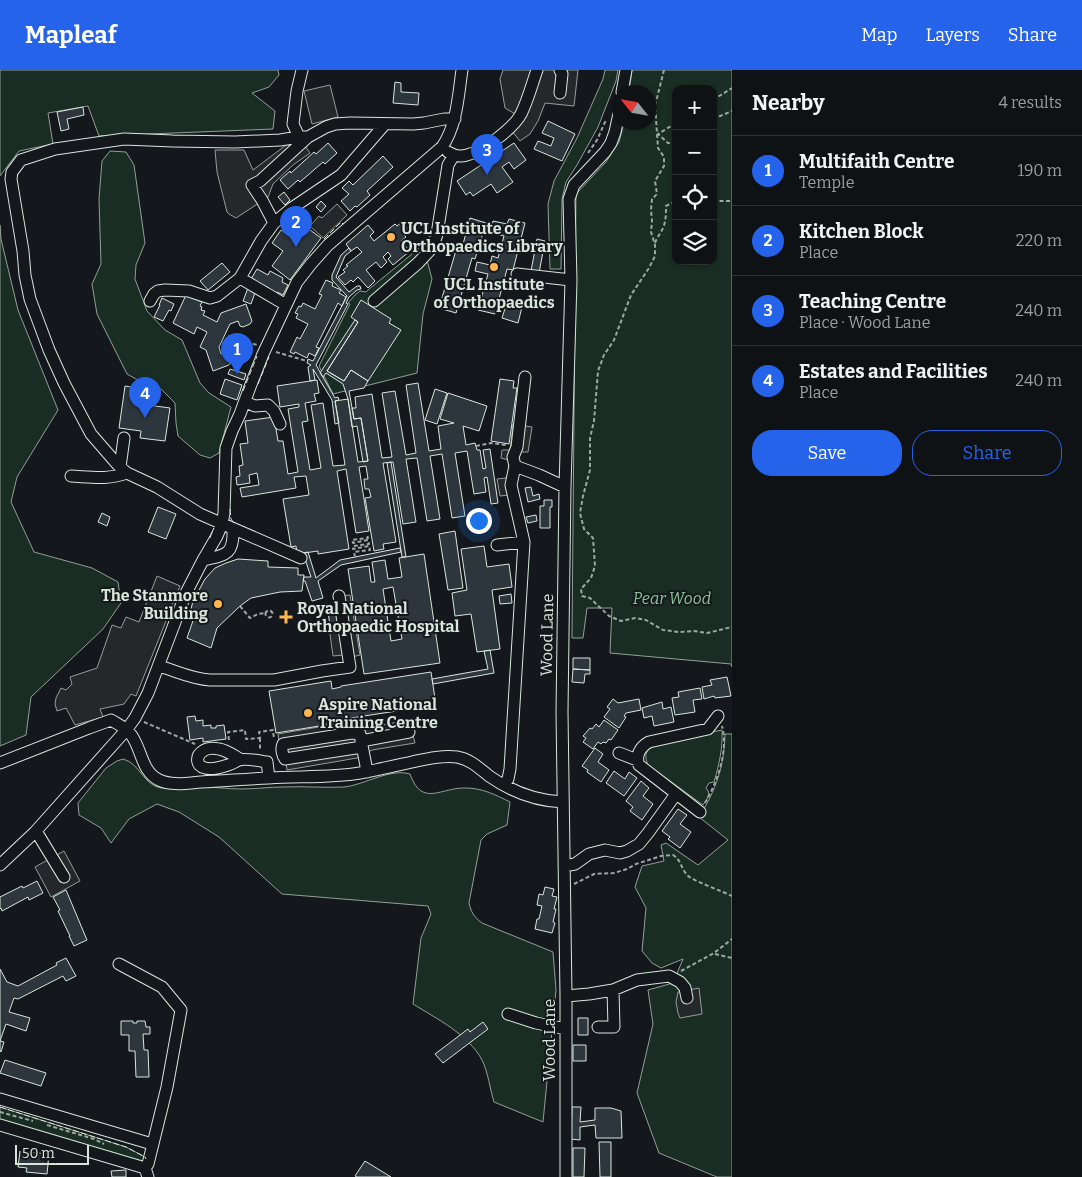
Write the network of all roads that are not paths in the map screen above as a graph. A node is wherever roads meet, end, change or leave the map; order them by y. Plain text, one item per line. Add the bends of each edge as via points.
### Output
1 (302, 70) edge
2 (462, 70) edge
3 (537, 70) edge
4 (560, 70) edge
5 (626, 70) edge
6 (623, 85) edge
7 (560, 93) dead end
8 (455, 119) junction
9 (385, 124) junction
10 (615, 130) edge
11 (304, 137) junction
12 (442, 148) junction
13 (454, 155) junction
14 (274, 223) junction
15 (517, 274) dead end
16 (240, 278) junction
17 (571, 280) junction
18 (150, 301) dead end
19 (374, 301) dead end
20 (286, 305) junction
21 (525, 377) dead end
22 (245, 402) junction
23 (280, 424) dead end
24 (124, 438) dead end
25 (515, 466) junction
26 (124, 470) junction
27 (71, 476) dead end
28 (565, 487) junction
29 (227, 526) junction
30 (524, 542) junction
31 (497, 545) dead end
32 (301, 558) dead end
33 (203, 560) junction
34 (339, 596) dead end
35 (159, 666) junction
36 (716, 718) road end
37 (127, 729) junction
38 (409, 732) dead end
39 (361, 741) junction
40 (619, 753) dead end
41 (240, 760) dead end
42 (637, 760) junction
43 (0, 763) edge
44 (367, 772) junction
45 (268, 778) junction
46 (504, 786) junction
47 (676, 794) junction
48 (563, 802) junction
49 (700, 812) road end
50 (36, 831) junction
51 (0, 866) edge
52 (564, 866) junction
53 (64, 876) dead end
54 (119, 964) dead end
55 (613, 990) junction
56 (566, 996) junction
57 (687, 998) dead end
58 (508, 1014) dead end
59 (598, 1027) dead end
60 (566, 1029) junction
61 (0, 1099) edge
62 (0, 1125) edge
63 (152, 1144) junction
64 (143, 1171) edge
65 (566, 1177) edge

1 - 11 street via 294,124
2 - 8 street
3 - 13 street via 521,114 510,129 477,151
4 - 7 street
5 - 6 street
8 - 9 street
8 - 12 street
9 - 11 street via 335,124
9 - 14 street via 341,175
10 - 17 street, Wood Lane via 605,152 571,192
11 - 14 street via 252,185
11 - 26 street via 235,142 124,139 39,153 21,160 12,172 25,275 30,299 49,350 86,425 96,441
12 - 13 street
12 - 20 street via 328,246 303,273
13 - 19 street via 448,165 433,247
14 - 16 street
15 - 17 street
16 - 18 street via 210,298 189,291 165,290 158,291
16 - 20 street
17 - 28 street, Wood Lane
20 - 22 street
21 - 25 street via 513,457
22 - 23 street via 255,406 268,405
22 - 29 street via 226,448 224,513
24 - 26 street
25 - 28 street
25 - 30 street via 511,485
26 - 27 street via 116,477
26 - 29 street
28 - 48 street, Wood Lane
29 - 32 street
29 - 33 street
29 - 33 street via 232,545 229,551
30 - 31 street
30 - 46 street via 510,769
33 - 35 street via 186,593
34 - 35 street via 350,668 274,680 201,680
35 - 37 street via 141,707
36 - 42 street via 708,730 649,742 639,751
37 - 43 street via 111,720
37 - 45 street via 148,772 160,781
37 - 50 street
38 - 39 street
39 - 39 street via 291,758 285,759 283,755 283,744 352,733
39 - 44 street
40 - 42 street
41 - 45 street via 267,762
42 - 47 street
44 - 45 street
44 - 46 street via 449,757 478,767
46 - 48 street via 536,799
47 - 49 street
47 - 52 street via 638,844 628,851 605,850
48 - 52 street, Wood Lane
50 - 51 street
50 - 53 street
52 - 56 street, Wood Lane
54 - 63 street via 162,987 181,1010 167,1087
55 - 56 street
55 - 57 street via 637,980 669,976 685,988
55 - 59 street via 614,1027
56 - 60 street, Wood Lane
58 - 60 street
60 - 65 street, Wood Lane
61 - 63 street
62 - 64 street
63 - 64 street via 148,1164

